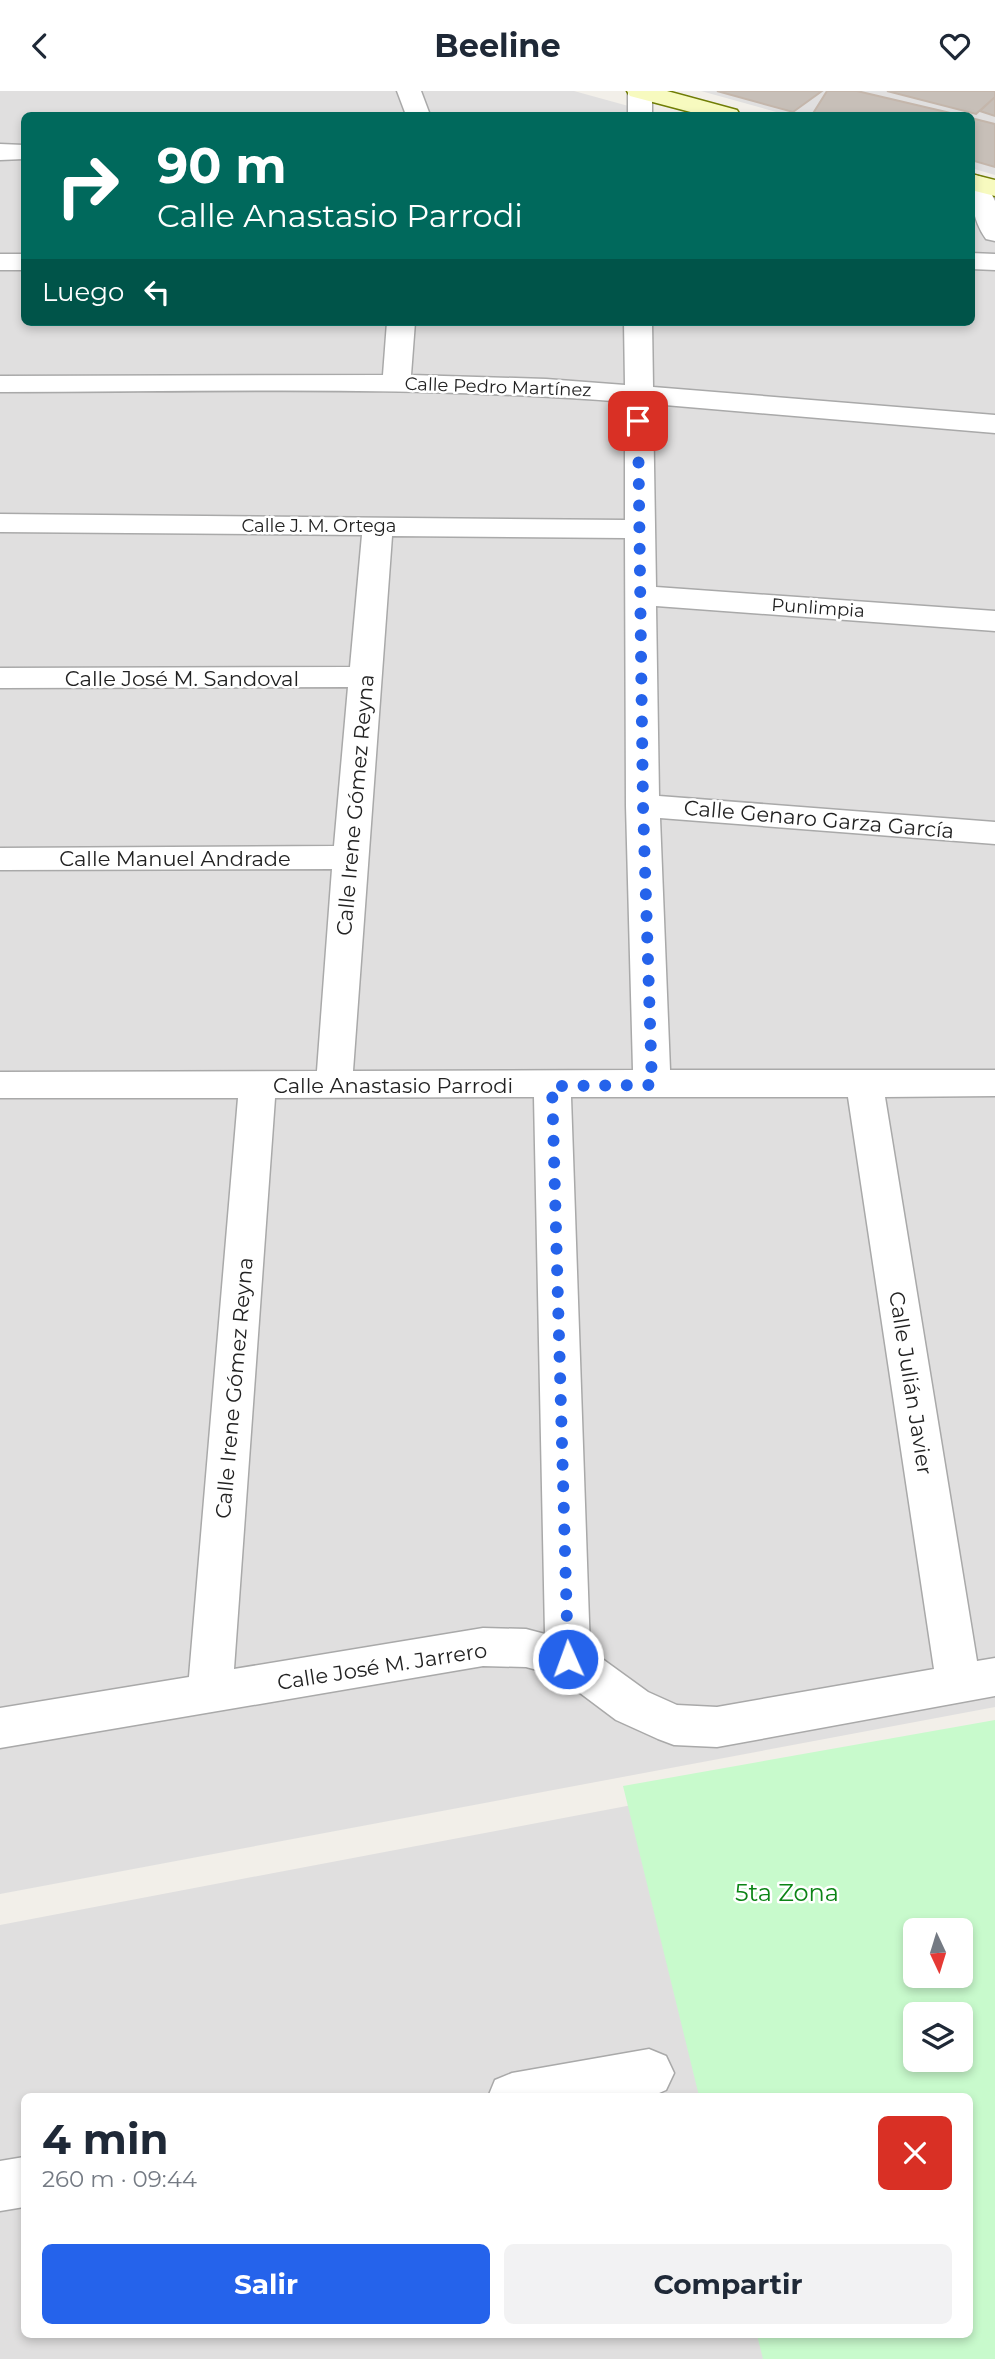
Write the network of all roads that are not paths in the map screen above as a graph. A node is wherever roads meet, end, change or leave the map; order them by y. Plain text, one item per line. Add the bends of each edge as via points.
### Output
1 (409, 91) edge
2 (640, 91) edge
3 (417, 112) edge
4 (640, 112) edge
5 (717, 112) edge
6 (0, 152) edge
7 (21, 152) edge
8 (980, 184) edge
9 (995, 233) edge
10 (975, 261) edge
11 (0, 262) edge
12 (21, 262) edge
13 (995, 262) edge
14 (401, 326) edge
15 (638, 326) edge
16 (396, 383) junction
17 (0, 384) edge
18 (638, 394) junction
19 (995, 424) edge
20 (0, 523) edge
21 (378, 526) junction
22 (638, 529) junction
23 (640, 595) junction
24 (995, 621) edge
25 (365, 677) junction
26 (0, 678) edge
27 (643, 806) junction
28 (995, 833) edge
29 (350, 857) junction
30 (0, 859) edge
31 (864, 1083) junction
32 (995, 1083) edge
33 (258, 1084) junction
34 (334, 1084) junction
35 (0, 1085) edge
36 (652, 1085) junction
37 (552, 1086) junction
38 (568, 1659) junction
39 (976, 1680) edge
40 (210, 1693) junction
41 (0, 1728) edge
42 (649, 2073) dead end
43 (535, 2093) edge
44 (21, 2182) edge
45 (0, 2186) edge

1 - 3 street
2 - 4 street
2 - 5 street
6 - 7 street
8 - 9 street
10 - 13 street
11 - 12 street
14 - 16 street
15 - 18 street
16 - 17 street, Calle Pedro Martínez
16 - 18 street, Calle Pedro Martínez
18 - 19 street, Calle Pedro Martínez
18 - 22 street
20 - 21 street, Calle J. M. Ortega
21 - 22 street, Calle J. M. Ortega
21 - 25 street, Calle Irene Gómez Reyna
22 - 23 street
23 - 24 street, Punlimpia
23 - 27 street
25 - 26 street, Calle José M. Sandoval
25 - 29 street, Calle Irene Gómez Reyna
27 - 28 street, Calle Genaro Garza García
27 - 36 street
29 - 30 street, Calle Manuel Andrade
29 - 34 street, Calle Irene Gómez Reyna
31 - 32 street, Calle Anastasio Parrodi
31 - 36 street, Calle Anastasio Parrodi
31 - 39 street, Calle Julián Javier
33 - 34 street, Calle Anastasio Parrodi
33 - 35 street, Calle Anastasio Parrodi
33 - 40 street, Calle Irene Gómez Reyna
34 - 37 street, Calle Anastasio Parrodi
36 - 37 street, Calle Anastasio Parrodi
37 - 38 street
38 - 39 street, Calle José M. Jarrero via 632,1706 674,1725 717,1727
38 - 40 street, Calle José M. Jarrero via 526,1648 483,1647
40 - 41 street, Calle José M. Jarrero
42 - 43 street
44 - 45 street

